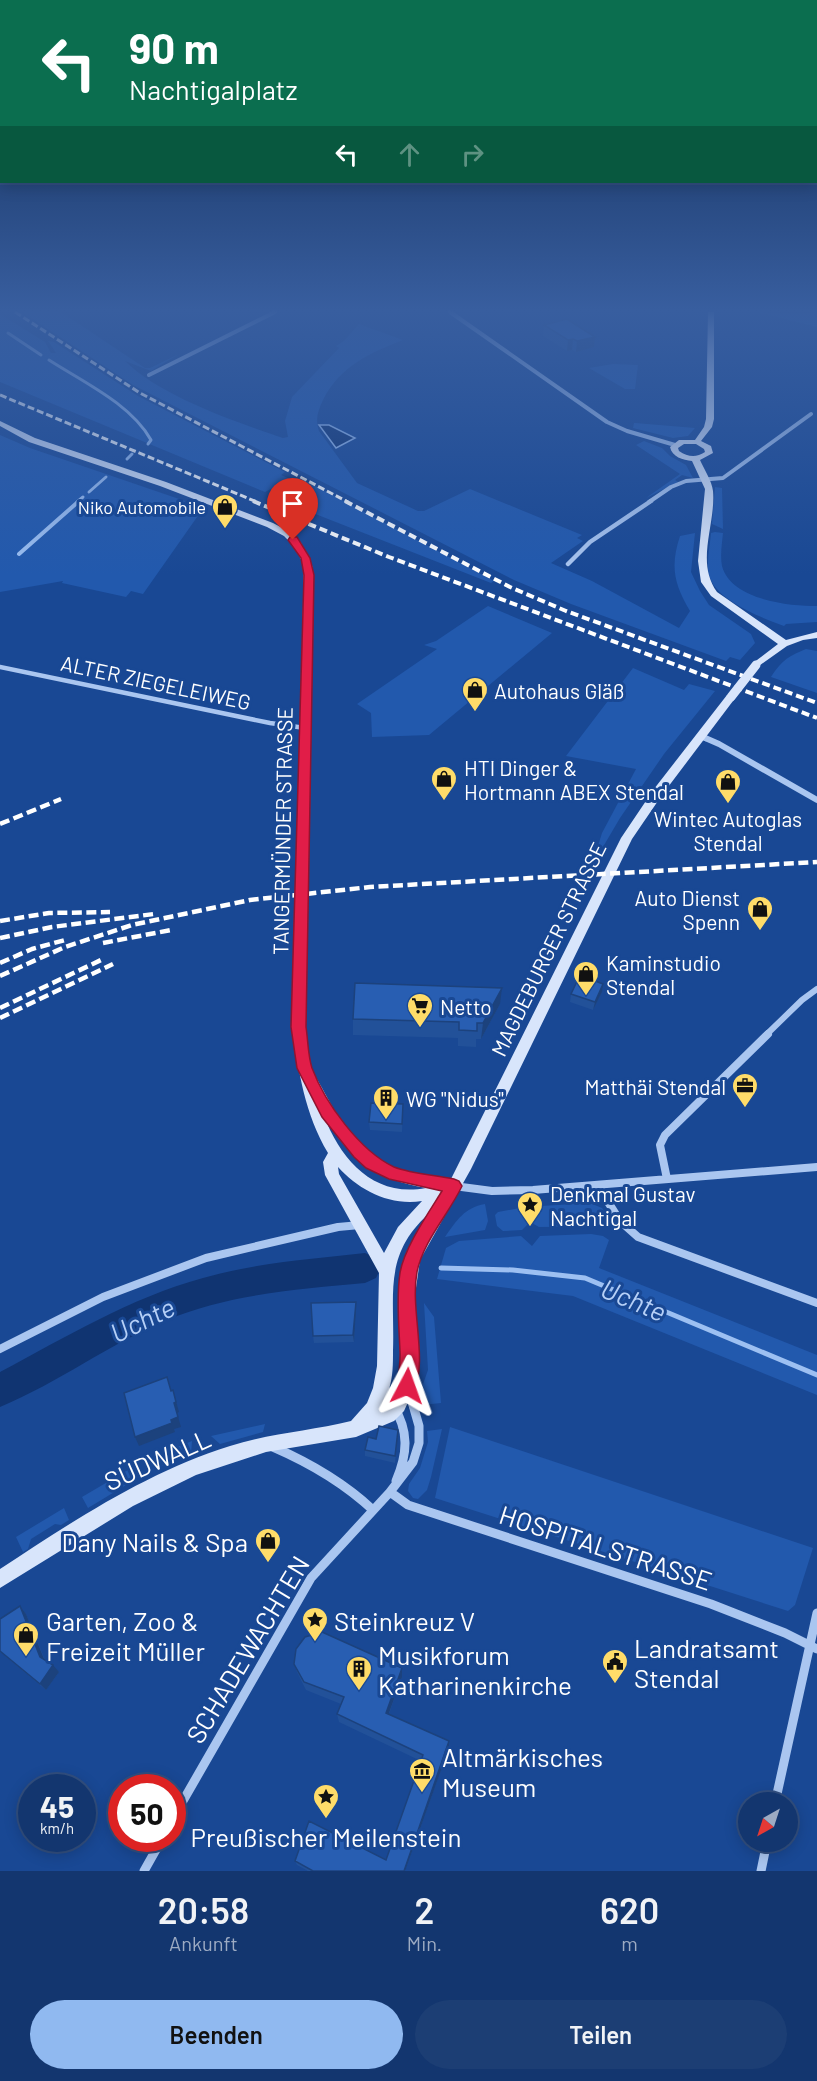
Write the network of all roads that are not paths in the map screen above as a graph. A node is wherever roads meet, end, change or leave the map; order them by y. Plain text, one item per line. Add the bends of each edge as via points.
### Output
1 (574, 399) edge
2 (710, 399) edge
3 (811, 414) dead end
4 (0, 423) edge
5 (697, 442) junction
6 (675, 445) junction
7 (695, 459) junction
8 (706, 480) junction
9 (568, 564) dead end
10 (817, 635) edge
11 (785, 644) junction
12 (0, 667) edge
13 (305, 728) junction
14 (700, 736) junction
15 (817, 800) edge
16 (817, 989) edge
17 (304, 1068) junction
18 (335, 1155) junction
19 (817, 1167) edge
20 (667, 1179) junction
21 (598, 1185) junction
22 (454, 1186) junction
23 (361, 1225) junction
24 (387, 1272) junction
25 (817, 1303) edge
26 (0, 1349) edge
27 (384, 1383) junction
28 (407, 1386) junction
29 (395, 1409) junction
30 (353, 1429) junction
31 (267, 1444) junction
32 (390, 1492) junction
33 (373, 1510) junction
34 (0, 1579) edge
35 (817, 1613) edge
36 (813, 1647) edge
37 (778, 1792) edge
38 (186, 1796) edge
39 (155, 1852) edge
40 (765, 1852) edge
41 (144, 1871) edge
42 (761, 1871) edge

1 - 6 street via 627,431
2 - 5 main road via 708,427
3 - 8 street via 723,478
4 - 13 main road, TANGERMÜNDER STRASSE via 32,440 163,484 280,530 298,545 306,558 309,575
5 - 6 main road
5 - 7 main road via 709,453
6 - 7 main road via 677,454
7 - 8 main road
8 - 9 street via 671,487 590,542
8 - 11 main road via 709,492 702,568 705,582 714,594
10 - 11 main road, MAGDEBURGER STRASSE
11 - 14 main road, MAGDEBURGER STRASSE, bridge via 756,665
12 - 13 street, ALTER ZIEGELEIWEG
13 - 17 main road, TANGERMÜNDER STRASSE via 299,1027
14 - 15 street
14 - 22 main road, MAGDEBURGER STRASSE via 627,838
16 - 20 street via 665,1135 660,1152
17 - 18 main road, TANGERMÜNDER STRASSE via 317,1121
17 - 22 main road, TANGERMÜNDER STRASSE via 328,1112 372,1163 394,1174
18 - 22 main road via 359,1178 397,1195 419,1196
18 - 23 main road via 330,1162 332,1174
19 - 20 street
20 - 21 street
21 - 22 street via 510,1191
21 - 25 street via 610,1208 638,1237
22 - 24 main road, MAGDEBURGER STRASSE via 423,1208 403,1230
22 - 28 main road via 409,1270
23 - 24 main road
23 - 26 street via 207,1258 103,1297
24 - 27 main road, MAGDEBURGER STRASSE
27 - 29 street, SCHADEWACHTEN
27 - 30 main road via 375,1407
28 - 29 main road
28 - 32 street, SCHADEWACHTEN via 419,1426 419,1443 413,1462
29 - 30 main road via 378,1421
29 - 32 street, SCHADEWACHTEN via 404,1426 406,1449
30 - 31 main road, SÜDWALL
31 - 33 street via 345,1485
31 - 34 main road, SÜDWALL via 206,1462 150,1486
32 - 33 street, SCHADEWACHTEN
32 - 36 street, HOSPITALSTRASSE via 408,1505 711,1604
33 - 38 street, SCHADEWACHTEN via 311,1578
35 - 36 street
36 - 37 street
39 - 41 street
40 - 42 street

